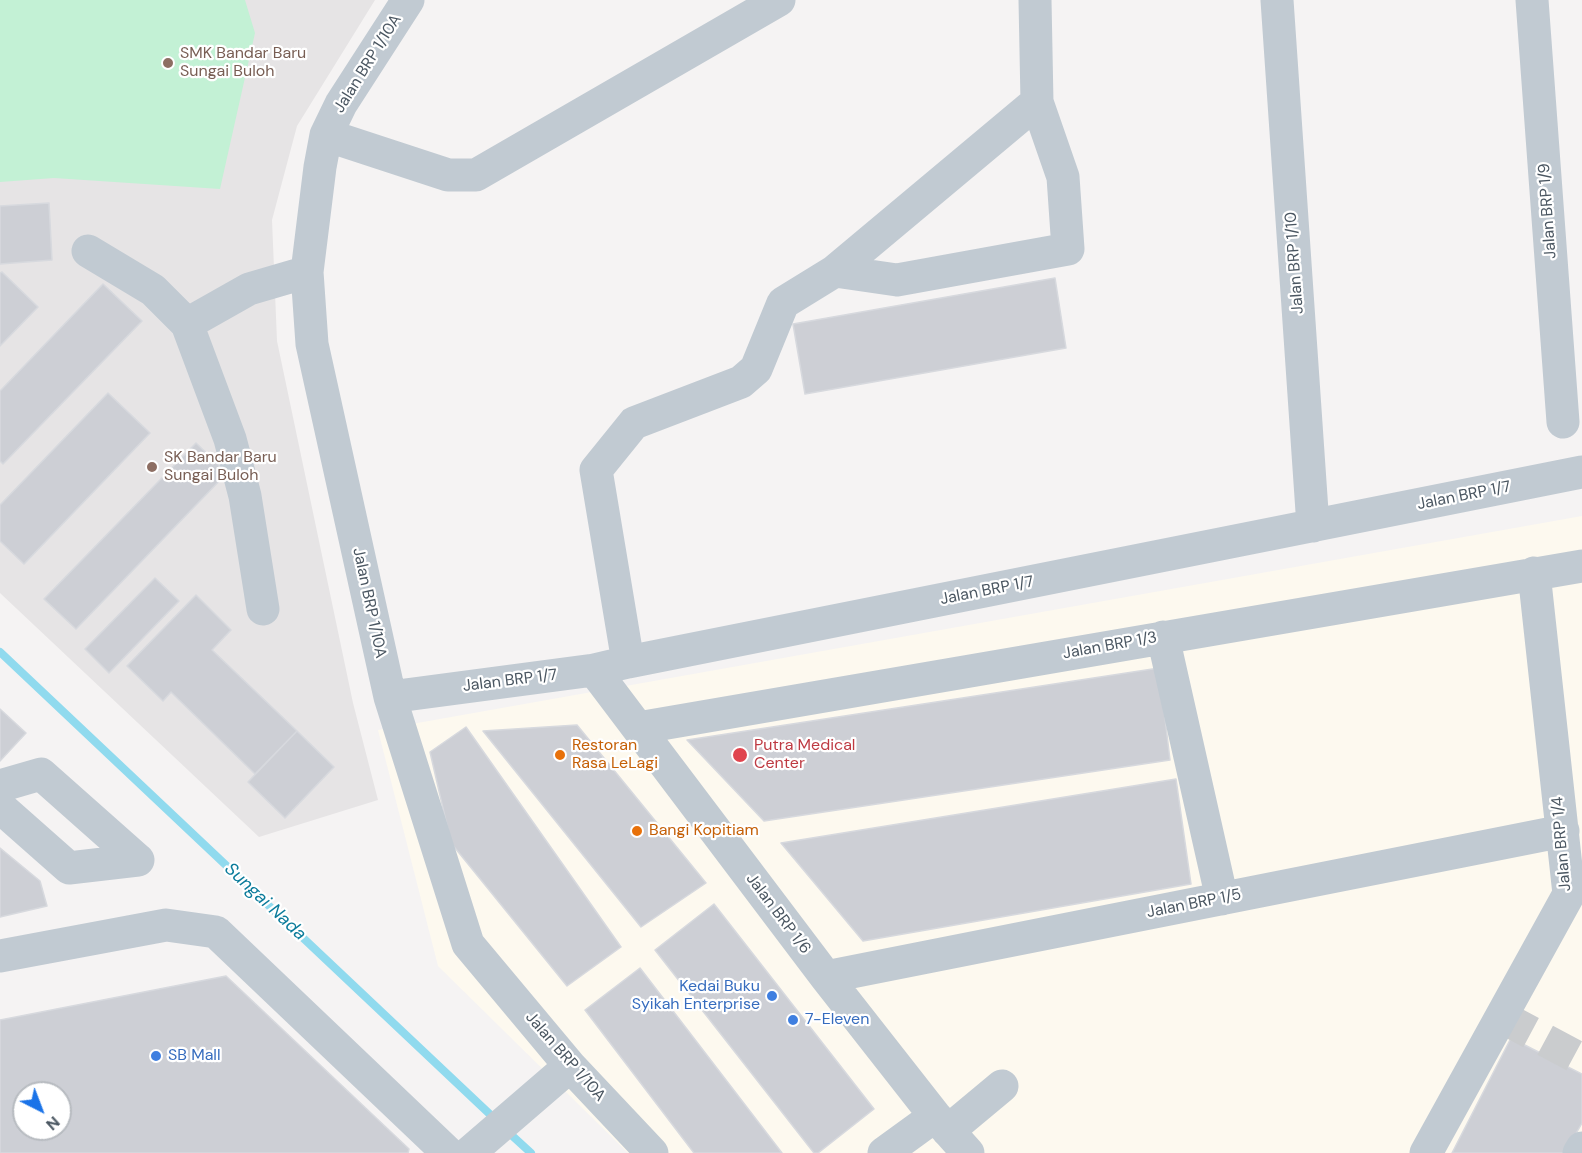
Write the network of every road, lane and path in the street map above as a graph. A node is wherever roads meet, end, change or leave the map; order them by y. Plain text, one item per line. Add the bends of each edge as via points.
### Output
1 (408, 0) edge
2 (779, 0) edge
3 (1035, 0) edge
4 (1277, 0) edge
5 (1532, 0) edge
6 (1037, 102) junction
7 (326, 135) junction
8 (88, 251) dead end
9 (307, 272) junction
10 (835, 272) junction
11 (187, 324) junction
12 (1563, 422) dead end
13 (1582, 472) edge
14 (1313, 526) junction
15 (1582, 566) edge
16 (1534, 573) junction
17 (263, 609) dead end
18 (1163, 637) junction
19 (628, 662) junction
20 (594, 670) junction
21 (390, 697) junction
22 (638, 728) junction
23 (0, 786) edge
24 (0, 807) edge
25 (1563, 831) junction
26 (1222, 899) junction
27 (11, 954) edge
28 (826, 977) junction
29 (0, 982) edge
30 (570, 1066) junction
31 (1002, 1086) dead end
32 (951, 1133) edge
33 (1582, 1148) edge
34 (465, 1150) edge
35 (652, 1153) edge
36 (884, 1153) edge
37 (1426, 1153) edge
38 (1579, 1153) edge

1 - 7 street, Jalan BRP 1/10A via 341,104
2 - 7 street via 476,175 448,175
3 - 6 street
4 - 14 street, Jalan BRP 1/10
5 - 12 street, Jalan BRP 1/9
6 - 10 street
6 - 10 street via 1063,177 1068,249 897,280
7 - 9 street, Jalan BRP 1/10A
8 - 11 street via 153,290
9 - 11 street via 249,289
9 - 21 street, Jalan BRP 1/10A via 312,344
10 - 19 street via 783,303 756,369 741,382 634,423 596,470
11 - 17 street via 230,439 245,496
13 - 14 street, Jalan BRP 1/7
14 - 19 street, Jalan BRP 1/7
15 - 16 street, Jalan BRP 1/3
16 - 18 street, Jalan BRP 1/3
16 - 25 street, Jalan BRP 1/4
18 - 22 street, Jalan BRP 1/3
18 - 26 street
19 - 20 street, Jalan BRP 1/7
20 - 21 street, Jalan BRP 1/7
20 - 22 street, Jalan BRP 1/6
21 - 30 street, Jalan BRP 1/10A via 468,944
22 - 28 street, Jalan BRP 1/6
23 - 24 street via 41,774 138,860 69,868
25 - 26 street, Jalan BRP 1/5
25 - 37 street, Jalan BRP 1/4 via 1569,894
26 - 28 street, Jalan BRP 1/5
27 - 29 street
27 - 34 street via 166,925 216,932
28 - 32 street, Jalan BRP 1/6
30 - 34 street
30 - 35 street, Jalan BRP 1/10A
31 - 32 street
32 - 36 street
33 - 38 street

